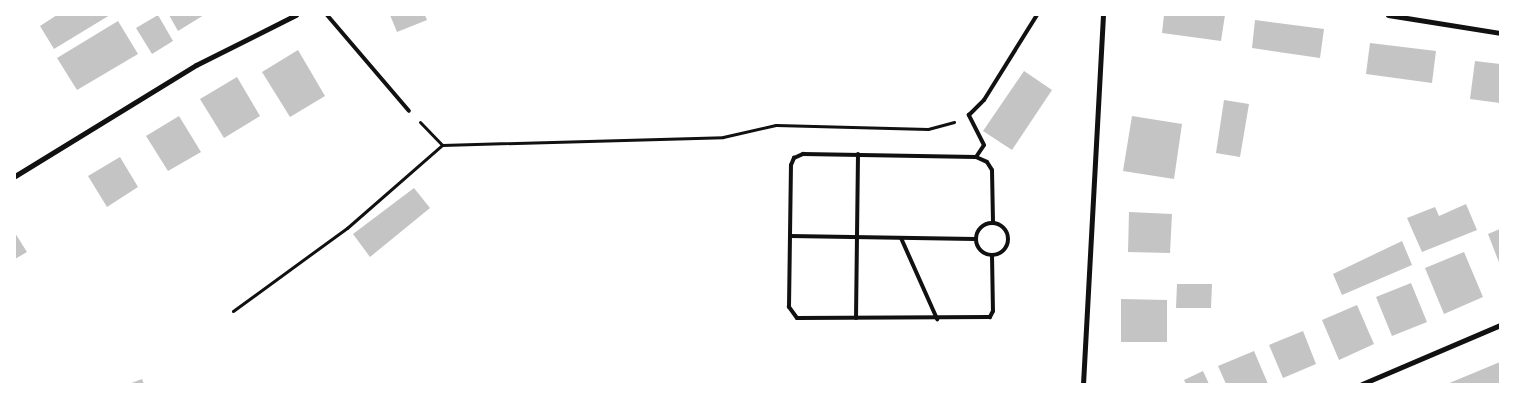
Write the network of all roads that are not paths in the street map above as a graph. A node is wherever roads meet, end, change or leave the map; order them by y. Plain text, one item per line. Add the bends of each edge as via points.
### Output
1 (296, 15) edge
2 (327, 15) edge
3 (1037, 15) edge
4 (1104, 15) edge
5 (1388, 15) edge
6 (1500, 33) edge
7 (409, 111) road end
8 (858, 154) junction
9 (976, 157) junction
10 (15, 176) edge
11 (993, 223) junction
12 (790, 236) junction
13 (857, 238) junction
14 (901, 238) junction
15 (975, 239) junction
16 (992, 255) junction
17 (856, 318) junction
18 (937, 318) junction
19 (1500, 326) edge
20 (1083, 384) edge
21 (1362, 384) edge

1 - 10 street via 196,65
2 - 7 lane
3 - 9 lane via 984,100 969,115 984,145
4 - 20 street
5 - 6 street
8 - 9 lane
8 - 12 lane via 803,154 794,158 791,164
8 - 13 lane
9 - 11 lane via 987,162 992,170
11 - 15 lane via 980,228
11 - 16 lane via 1003,228 1008,240 1002,252
12 - 13 lane
12 - 17 lane via 791,314 797,318
13 - 14 lane
13 - 17 lane
14 - 15 lane
14 - 18 lane
15 - 16 lane via 982,252
16 - 18 lane via 993,311 990,317
17 - 18 lane
19 - 21 street

